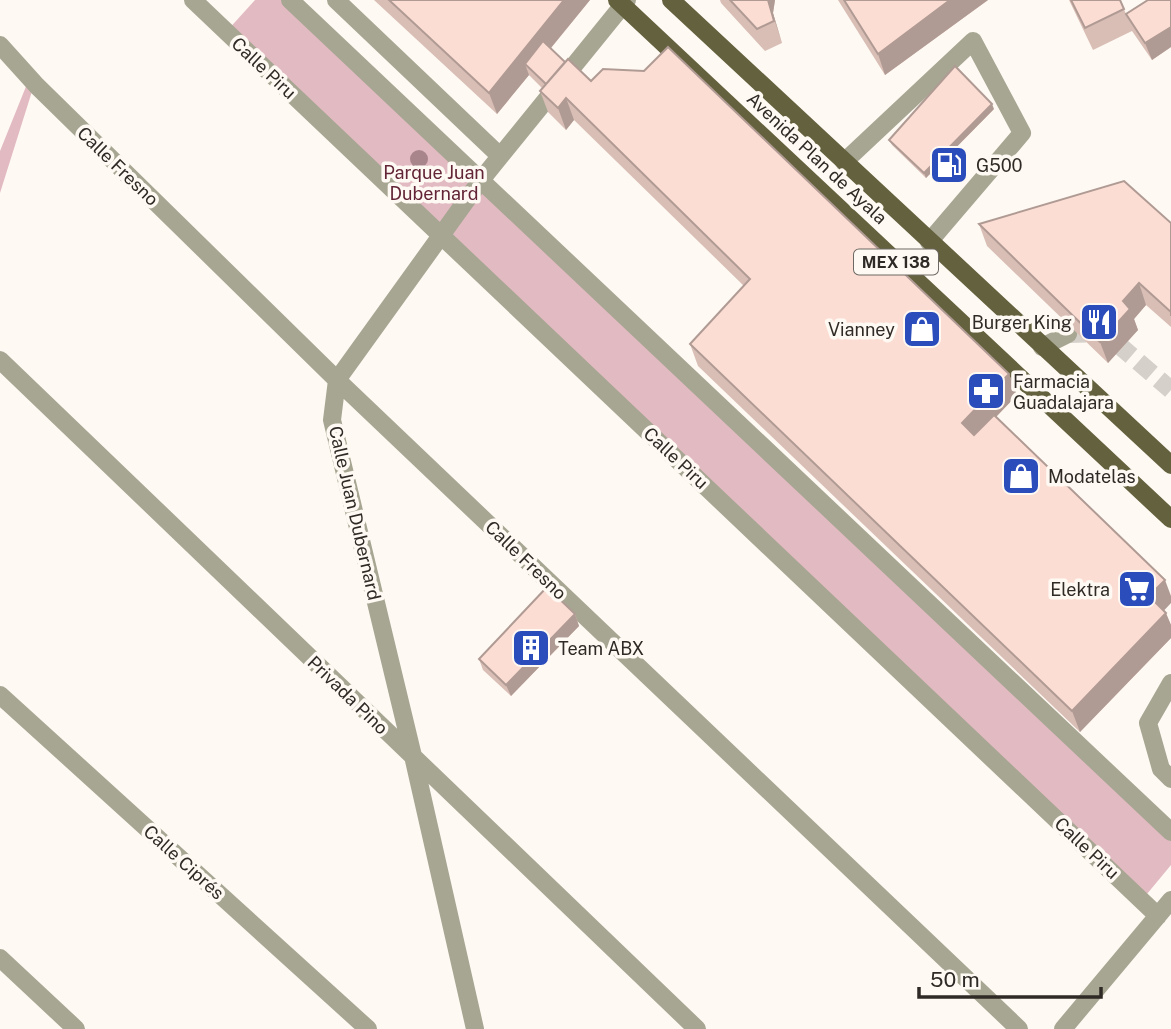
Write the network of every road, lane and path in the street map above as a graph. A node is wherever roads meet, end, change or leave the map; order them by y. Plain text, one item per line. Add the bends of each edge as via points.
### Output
1 (193, 0) edge
2 (290, 0) edge
3 (336, 0) edge
4 (671, 0) edge
5 (622, 1) edge
6 (0, 45) edge
7 (500, 156) junction
8 (844, 162) junction
9 (481, 180) junction
10 (441, 235) junction
11 (929, 242) junction
12 (1068, 334) tunnel mouth
13 (1042, 346) junction
14 (0, 360) edge
15 (337, 380) junction
16 (1171, 465) edge
17 (1171, 519) edge
18 (1171, 683) edge
19 (0, 695) edge
20 (412, 756) junction
21 (1171, 779) edge
22 (1171, 832) edge
23 (1171, 900) edge
24 (1158, 916) junction
25 (0, 958) edge
26 (76, 1029) edge
27 (368, 1029) edge
28 (475, 1029) edge
29 (697, 1029) edge
30 (1019, 1029) edge
31 (1063, 1029) edge

1 - 10 street, Calle Piru
2 - 9 street
3 - 7 street
4 - 8 main road, Avenida Plan de Ayala / MEX 138
5 - 7 street, Calle Juan Dubernard
5 - 17 main road, Avenida Plan de Ayala / MEX 138
6 - 15 street, Calle Fresno
7 - 9 street, Calle Juan Dubernard
8 - 11 main road, Avenida Plan de Ayala / MEX 138
8 - 11 street via 973,41 1022,133
9 - 10 street, Calle Juan Dubernard
9 - 22 street
10 - 15 street, Calle Juan Dubernard
10 - 24 street, Calle Piru
11 - 13 main road, Avenida Plan de Ayala / MEX 138
12 - 13 street
13 - 16 main road, Avenida Plan de Ayala / MEX 138
14 - 20 street, Privada Pino
15 - 20 street, Calle Juan Dubernard via 332,421
15 - 30 street, Calle Fresno
18 - 21 street via 1148,723 1161,769
19 - 27 street, Calle Ciprés
20 - 28 street, Calle Juan Dubernard
20 - 29 street, Privada Pino
23 - 24 street
24 - 31 street
25 - 26 street

